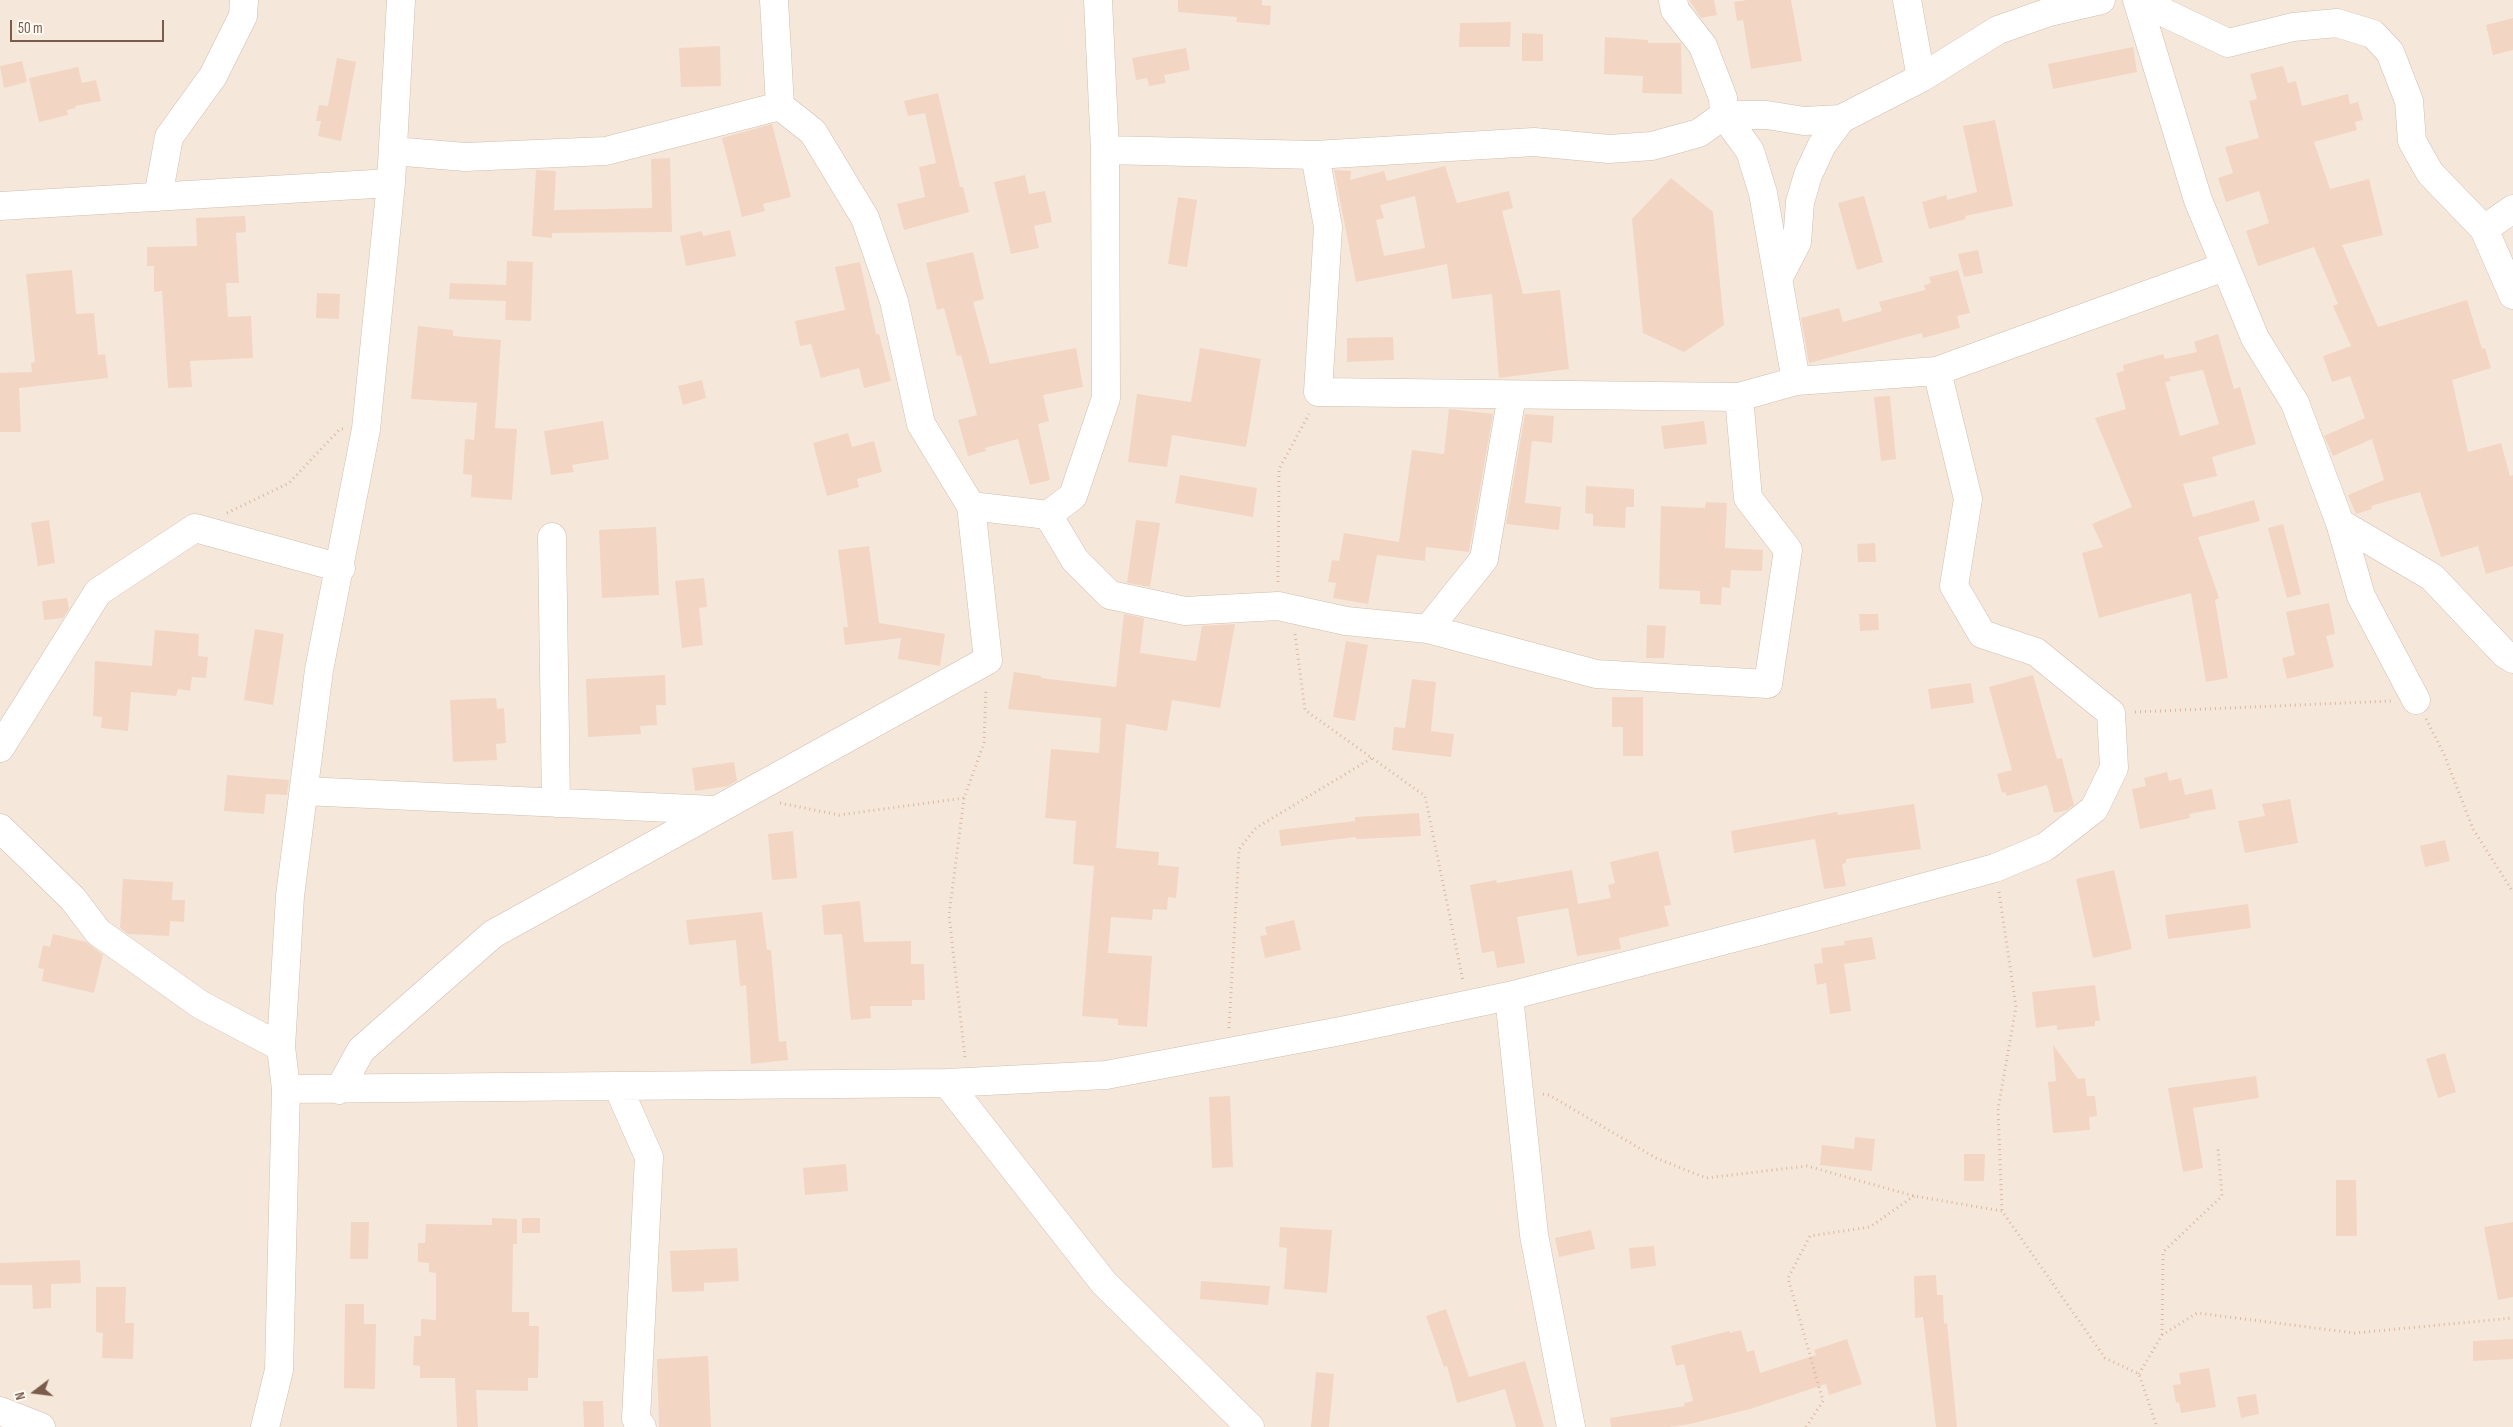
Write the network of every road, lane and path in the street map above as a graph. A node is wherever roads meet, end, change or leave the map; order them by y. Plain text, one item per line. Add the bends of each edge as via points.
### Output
1 (244, 0) edge
2 (401, 0) edge
3 (774, 0) edge
4 (1098, 0) edge
5 (1672, 0) edge
6 (1907, 0) edge
7 (2101, 0) edge
8 (2137, 0) edge
9 (2146, 0) edge
10 (1921, 78) junction
11 (780, 106) junction
12 (1724, 115) junction
13 (1842, 120) junction
14 (1105, 150) junction
15 (393, 151) junction
16 (1315, 155) junction
17 (391, 183) junction
18 (158, 197) junction
19 (0, 206) edge
20 (2513, 209) edge
21 (2484, 229) junction
22 (2224, 267) junction
23 (1779, 276) junction
24 (2513, 295) edge
25 (1937, 371) junction
26 (1796, 381) junction
27 (1318, 392) junction
28 (1512, 395) junction
29 (1739, 397) junction
30 (366, 429) junction
31 (970, 506) junction
32 (1048, 514) junction
33 (2340, 523) junction
34 (194, 528) junction
35 (552, 537) dead end
36 (341, 568) junction
37 (1278, 606) junction
38 (1428, 629) junction
39 (2513, 659) edge
40 (988, 660) junction
41 (2416, 700) junction
42 (2111, 713) junction
43 (0, 748) edge
44 (1372, 758) junction
45 (304, 791) junction
46 (746, 795) junction
47 (964, 798) junction
48 (556, 803) junction
49 (715, 810) junction
50 (0, 828) edge
51 (1995, 868) junction
52 (2513, 892) edge
53 (1509, 996) junction
54 (1468, 1004) junction
55 (280, 1047) junction
56 (1228, 1054) junction
57 (958, 1083) junction
58 (618, 1087) junction
59 (286, 1089) junction
60 (339, 1090) junction
61 (1518, 1090) junction
62 (2218, 1148) dead end
63 (1914, 1196) junction
64 (2002, 1211) junction
65 (2513, 1318) edge
66 (2162, 1336) junction
67 (2139, 1374) junction
68 (0, 1411) edge
69 (41, 1427) edge
70 (264, 1427) edge
71 (642, 1427) edge
72 (1250, 1427) edge
73 (1571, 1427) edge
74 (1806, 1427) edge
75 (2157, 1427) edge

1 - 18 street via 243,16 213,76 169,138
2 - 15 street
3 - 11 street
4 - 14 street
5 - 12 street via 1675,10 1703,46 1723,98
6 - 10 street
7 - 10 street via 2049,12 1998,30
8 - 22 street via 2198,200
9 - 21 street via 2167,14 2228,43 2293,27 2337,23 2373,34 2390,52 2409,101 2412,141 2430,173
10 - 13 street
11 - 15 street via 606,151 465,157
11 - 31 street via 813,132 865,218 894,300 921,424
12 - 13 street via 1767,115 1804,122
12 - 16 street via 1699,133 1652,146 1609,149 1534,142
12 - 23 street via 1750,151 1763,193
13 - 23 street via 1822,145 1808,176 1800,202 1798,242
14 - 16 street
14 - 32 street via 1106,398 1073,496
15 - 17 street
16 - 27 street via 1328,227
17 - 18 street
17 - 30 street
18 - 19 street
20 - 21 street
21 - 24 street
22 - 25 street
22 - 33 street via 2255,338 2295,403
23 - 26 street
25 - 26 street
25 - 42 street via 1968,499 1954,586 1982,634 2036,652
26 - 29 street
27 - 28 street
27 - 37 path via 1279,469
28 - 29 street
28 - 38 street via 1484,559
29 - 38 street via 1748,498 1788,550 1768,684 1596,674
30 - 34 path via 340,429 289,484
30 - 36 street
31 - 32 street
31 - 40 street
32 - 37 street via 1075,560 1110,595 1185,611
33 - 39 street via 2432,578
33 - 41 street via 2361,596
34 - 36 street
34 - 43 street via 98,592
35 - 48 street
36 - 45 street via 319,670
37 - 38 street via 1346,621
37 - 44 path via 1296,636 1305,710
40 - 46 street
40 - 47 path via 984,742
41 - 42 path
41 - 52 path via 2444,754 2473,829
42 - 51 street via 2114,768 2094,809 2045,847
44 - 54 path via 1425,796
44 - 56 path via 1256,828 1239,849
45 - 48 street
45 - 55 street via 290,896
46 - 47 path via 839,815
46 - 49 street
47 - 57 path via 949,915
48 - 49 street
49 - 60 street via 492,934 361,1050
50 - 55 street via 73,899 98,932 201,1005
51 - 53 street
51 - 64 path via 2016,1007 1998,1109
53 - 54 street
53 - 61 street
54 - 56 street
55 - 59 street
56 - 57 street via 1106,1075
57 - 58 street
57 - 72 street via 1104,1283
58 - 60 street
58 - 71 street via 649,1157 636,1419
59 - 60 street
59 - 70 street via 279,1370
61 - 63 path via 1549,1095 1656,1158 1706,1178 1806,1166
61 - 73 street via 1534,1235
62 - 66 path via 2222,1196 2163,1252
63 - 64 path
63 - 74 path via 1870,1226 1810,1236 1788,1278 1823,1401
64 - 67 path via 2106,1358
65 - 66 path via 2355,1333 2196,1313
66 - 67 path
67 - 75 path
68 - 69 street

